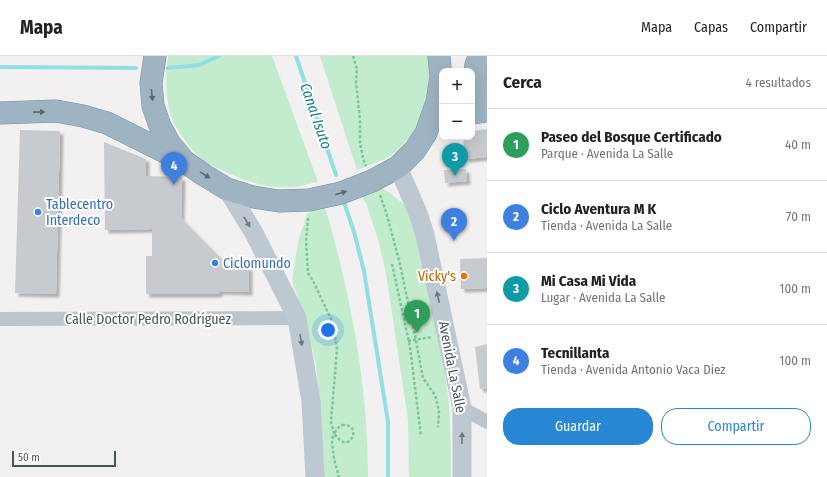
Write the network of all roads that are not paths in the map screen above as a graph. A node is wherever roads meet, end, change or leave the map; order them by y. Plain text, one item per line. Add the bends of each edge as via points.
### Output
1 (155, 56) edge
2 (438, 56) edge
3 (480, 56) edge
4 (487, 101) edge
5 (487, 111) edge
6 (0, 113) edge
7 (475, 113) edge
8 (434, 128) edge
9 (184, 161) junction
10 (398, 167) junction
11 (228, 189) junction
12 (297, 318) junction
13 (0, 319) edge
14 (462, 408) junction
15 (487, 422) edge
16 (315, 477) edge
17 (462, 477) edge

1 -> 9 highway via 151,83 153,106 170,144
2 - 8 highway via 441,78
3 - 4 highway via 475,74 477,86
5 - 7 highway
6 -> 9 highway via 56,111 83,116 107,123
8 - 10 highway
9 -> 11 highway
11 -> 10 highway via 253,197 279,201 309,200 341,193
14 -> 10 main road, Avenida La Salle via 425,235
11 -> 12 main road via 254,232
12 - 13 street, Calle Doctor Pedro Rodríguez
12 -> 16 main road via 311,400
14 - 15 street
17 -> 14 main road, Avenida La Salle

